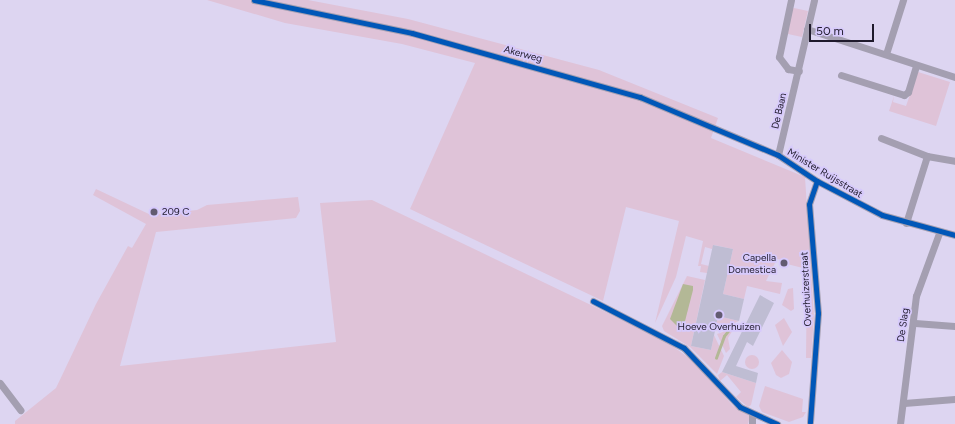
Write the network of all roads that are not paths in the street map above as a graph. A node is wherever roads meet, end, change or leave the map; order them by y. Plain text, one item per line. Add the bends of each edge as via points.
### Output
1 (254, 0) edge
2 (791, 0) edge
3 (814, 0) edge
4 (903, 0) edge
5 (808, 29) junction
6 (886, 54) junction
7 (916, 65) junction
8 (798, 71) junction
9 (841, 76) dead end
10 (955, 77) edge
11 (881, 138) dead end
12 (778, 155) junction
13 (927, 156) junction
14 (955, 162) edge
15 (817, 181) junction
16 (906, 223) junction
17 (940, 233) junction
18 (955, 236) edge
19 (593, 301) dead end
20 (915, 323) junction
21 (955, 326) edge
22 (0, 383) edge
23 (955, 399) edge
24 (904, 403) junction
25 (20, 410) dead end
26 (752, 414) junction
27 (809, 423) edge
28 (752, 424) edge
29 (777, 424) edge
30 (900, 424) edge

1 - 12 street, Akerweg via 412,34 577,78 640,97
2 - 8 street via 779,57 788,69
3 - 5 street, De Baan
4 - 6 street
5 - 6 street
5 - 8 street, De Baan
6 - 7 street
7 - 9 street via 908,92 904,95
7 - 10 street
8 - 12 street, De Baan
11 - 13 street
12 - 15 street, Minister Ruijsstraat
13 - 14 street
13 - 16 street
15 - 16 street, Minister Ruijsstraat via 855,202
15 - 27 street, Overhuizerstraat via 810,192 809,204 818,313
16 - 17 street, Minister Ruijsstraat
17 - 18 street, Minister Ruijsstraat
17 - 20 street, De Slag via 916,296
19 - 26 street via 684,348 738,405
20 - 21 street
20 - 24 street, De Slag
22 - 25 street
23 - 24 street
24 - 30 street, De Slag
26 - 28 street
26 - 29 street

